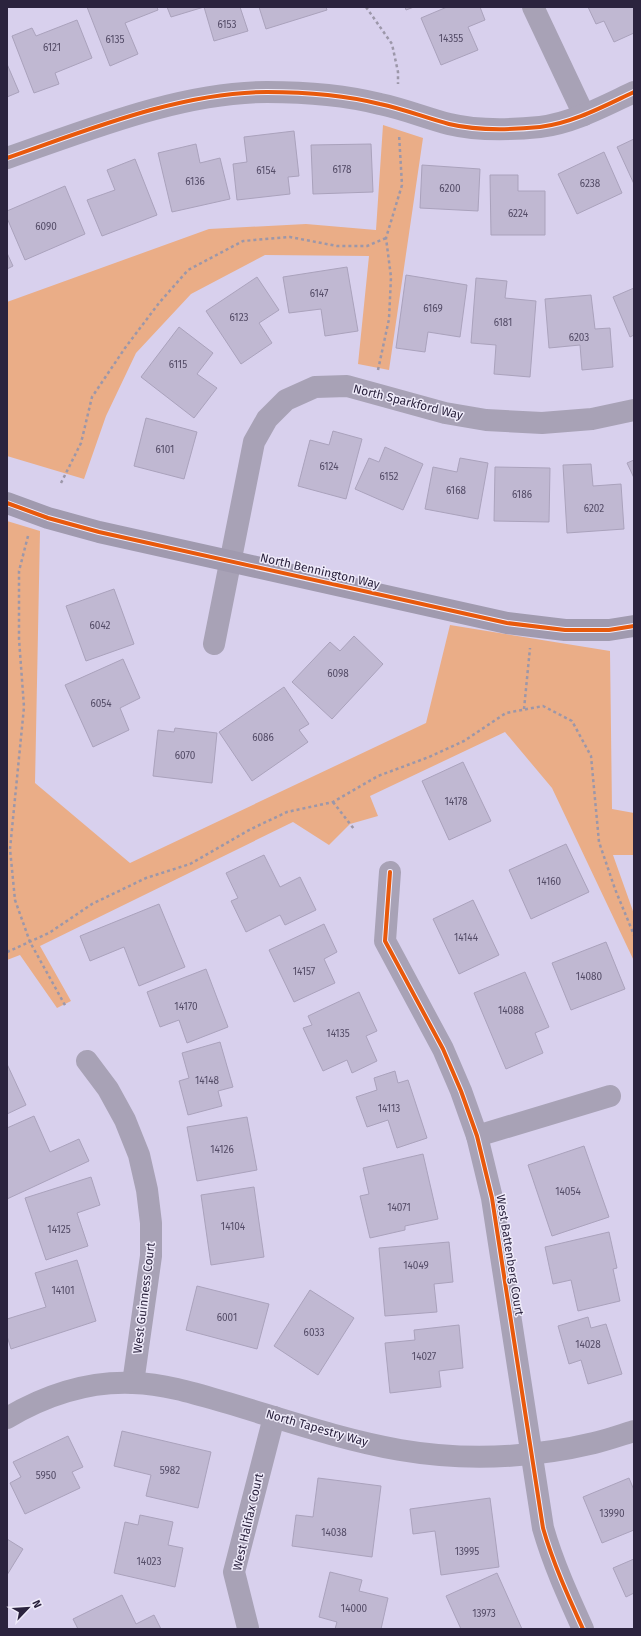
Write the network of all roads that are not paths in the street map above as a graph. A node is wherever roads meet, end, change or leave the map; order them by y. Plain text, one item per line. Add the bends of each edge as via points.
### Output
1 (533, 7) edge
2 (634, 92) edge
3 (584, 116) junction
4 (7, 158) edge
5 (634, 410) edge
6 (7, 503) edge
7 (230, 561) junction
8 (634, 626) edge
9 (214, 644) dead end
10 (390, 872) dead end
11 (87, 1060) dead end
12 (610, 1096) dead end
13 (477, 1136) junction
14 (133, 1382) junction
15 (274, 1417) junction
16 (7, 1418) edge
17 (634, 1431) edge
18 (531, 1454) junction
19 (248, 1628) edge
20 (583, 1629) edge

1 - 3 street
2 - 3 street
3 - 4 street via 541,127 493,130 451,124 380,104 327,94 266,92 213,97 168,106
5 - 7 street, North Sparkford Way via 592,419 542,423 486,420 445,413 348,386 315,387 286,400 267,419 254,442
6 - 7 street, North Bennington Way via 99,532
7 - 8 street, North Bennington Way via 507,623 565,630 609,630
7 - 9 street
10 - 13 street, West Battenberg Court via 385,941 443,1050
11 - 14 street, West Guinness Court via 108,1089 125,1120 139,1155 147,1190 151,1256
12 - 13 street
13 - 18 street, West Battenberg Court via 492,1198
14 - 15 street, North Tapestry Way via 189,1392
14 - 16 street, North Tapestry Way via 78,1388 27,1406
15 - 18 street, North Tapestry Way via 399,1450 483,1457
15 - 19 street, West Halifax Court via 234,1572
17 - 18 street, North Tapestry Way via 594,1443
18 - 20 street, West Battenberg Court via 543,1528 551,1555 560,1581

